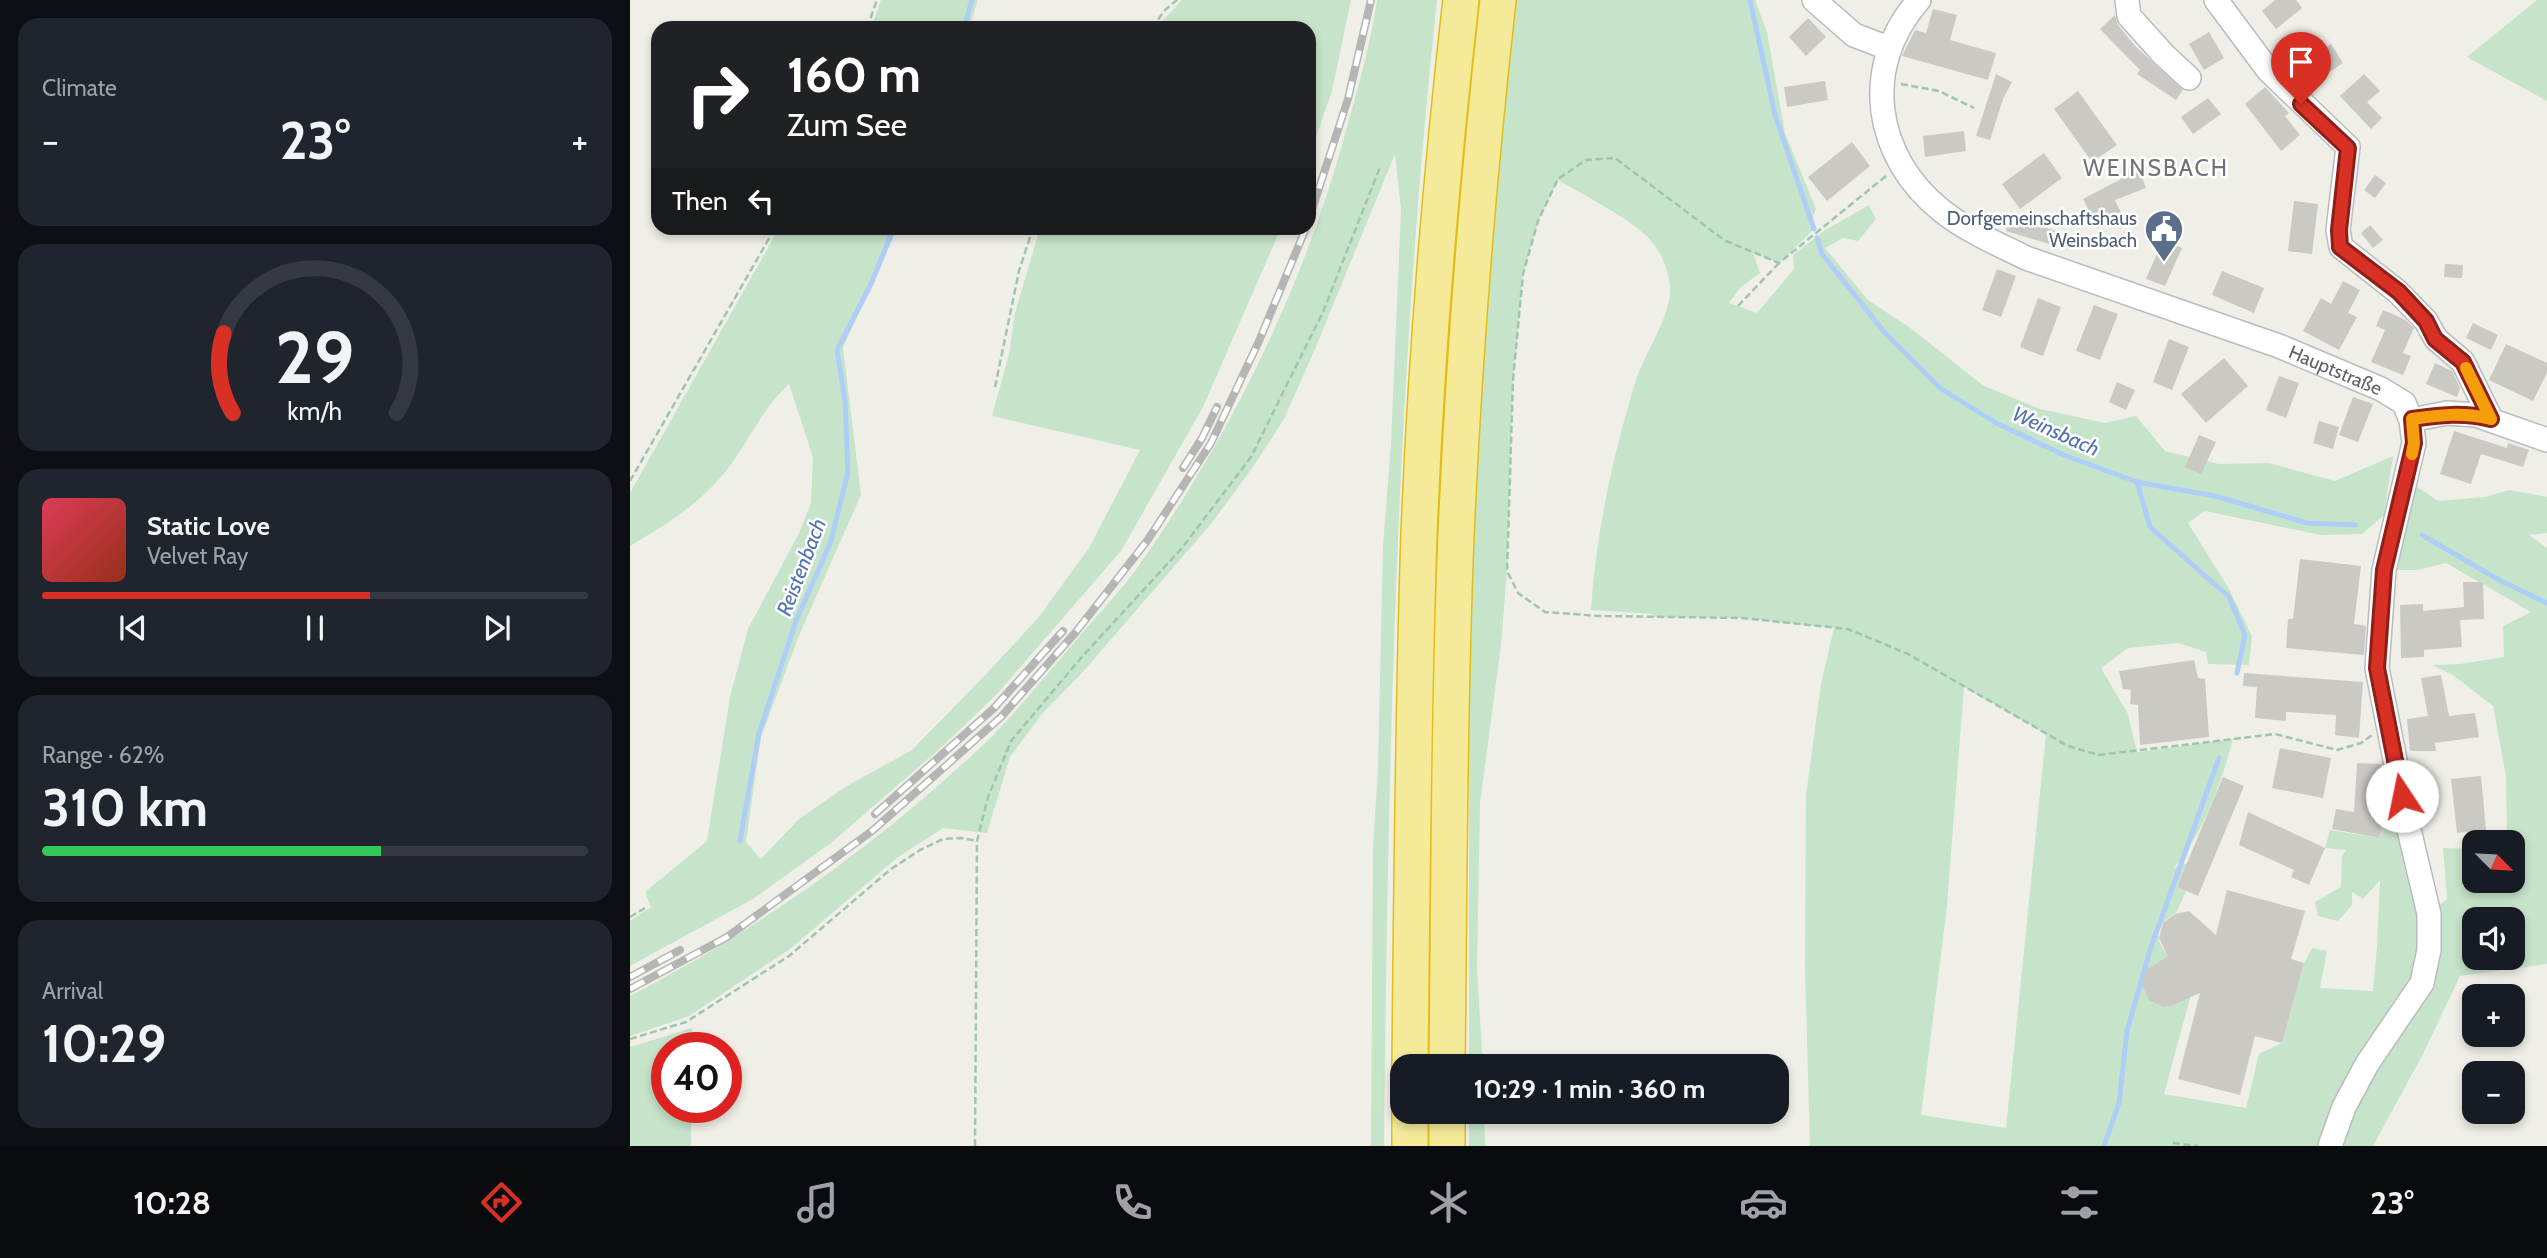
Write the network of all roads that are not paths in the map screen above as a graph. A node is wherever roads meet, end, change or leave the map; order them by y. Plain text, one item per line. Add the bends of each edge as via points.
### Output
1 (1461, 0) edge
2 (1498, 0) edge
3 (1814, 0) edge
4 (1919, 0) edge
5 (2127, 0) edge
6 (2216, 0) edge
7 (1888, 48) junction
8 (2189, 78) dead end
9 (2412, 419) junction
10 (2491, 419) junction
11 (2547, 440) edge
12 (1410, 1054) edge
13 (1447, 1054) edge
14 (1410, 1124) edge
15 (1447, 1124) edge
16 (1410, 1146) edge
17 (1447, 1146) edge
18 (2330, 1146) edge

1 - 12 highway via 1441,198 1419,533
2 - 13 highway via 1478,200 1456,536
3 - 7 street via 1854,35
4 - 7 street, Hauptstraße
5 - 8 street via 2129,16
6 - 10 street via 2268,70 2348,148 2340,247 2399,292 2426,321 2435,339 2463,362
7 - 9 street, Hauptstraße via 1881,79 1888,138 1919,190 1943,212 2026,258 2279,346 2381,389 2404,403
9 - 10 street via 2447,413
9 - 18 street via 2414,443 2384,570 2377,668 2429,914 2429,950 2422,983 2367,1064
10 - 11 street
14 - 16 highway
15 - 17 highway

